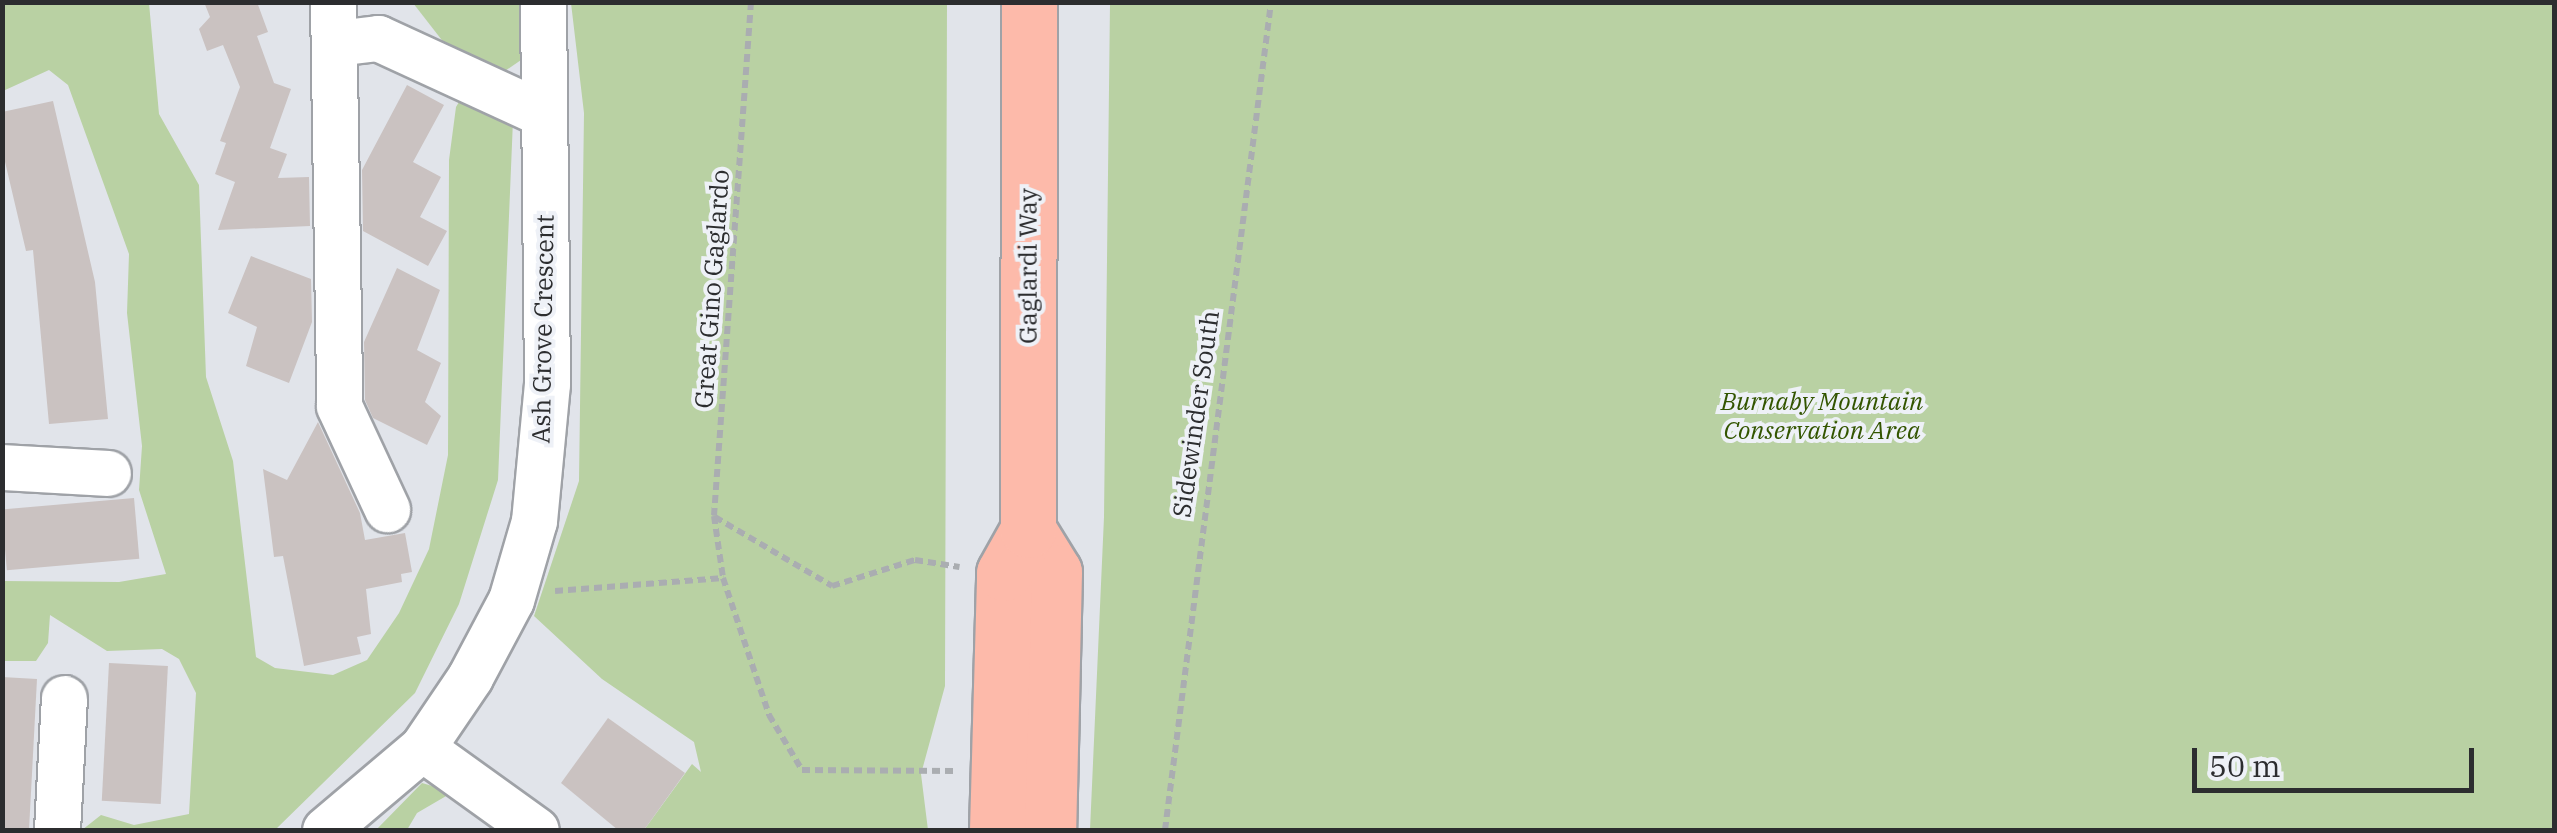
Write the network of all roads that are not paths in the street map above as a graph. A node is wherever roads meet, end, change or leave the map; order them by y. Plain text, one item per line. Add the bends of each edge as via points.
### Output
1 (544, 2) edge
2 (1029, 2) edge
3 (334, 23) edge
4 (544, 114) junction
5 (2, 467) edge
6 (108, 473) dead end
7 (388, 509) dead end
8 (1016, 552) junction
9 (64, 698) dead end
10 (422, 748) junction
11 (57, 830) edge
12 (325, 830) edge
13 (536, 830) edge
14 (997, 830) edge
15 (1048, 830) edge

1 - 4 street, Ash Grove Crescent
2 - 8 main road, Gaglardi Way
3 - 4 street
3 - 7 street via 339,406
4 - 10 street, Ash Grove Crescent via 547,384 534,521 516,582 470,677
5 - 6 street
8 - 14 main road, Gaglardi Way
8 - 15 main road via 1054,572
9 - 11 street
10 - 12 street, Ash Grove Crescent
10 - 13 street

